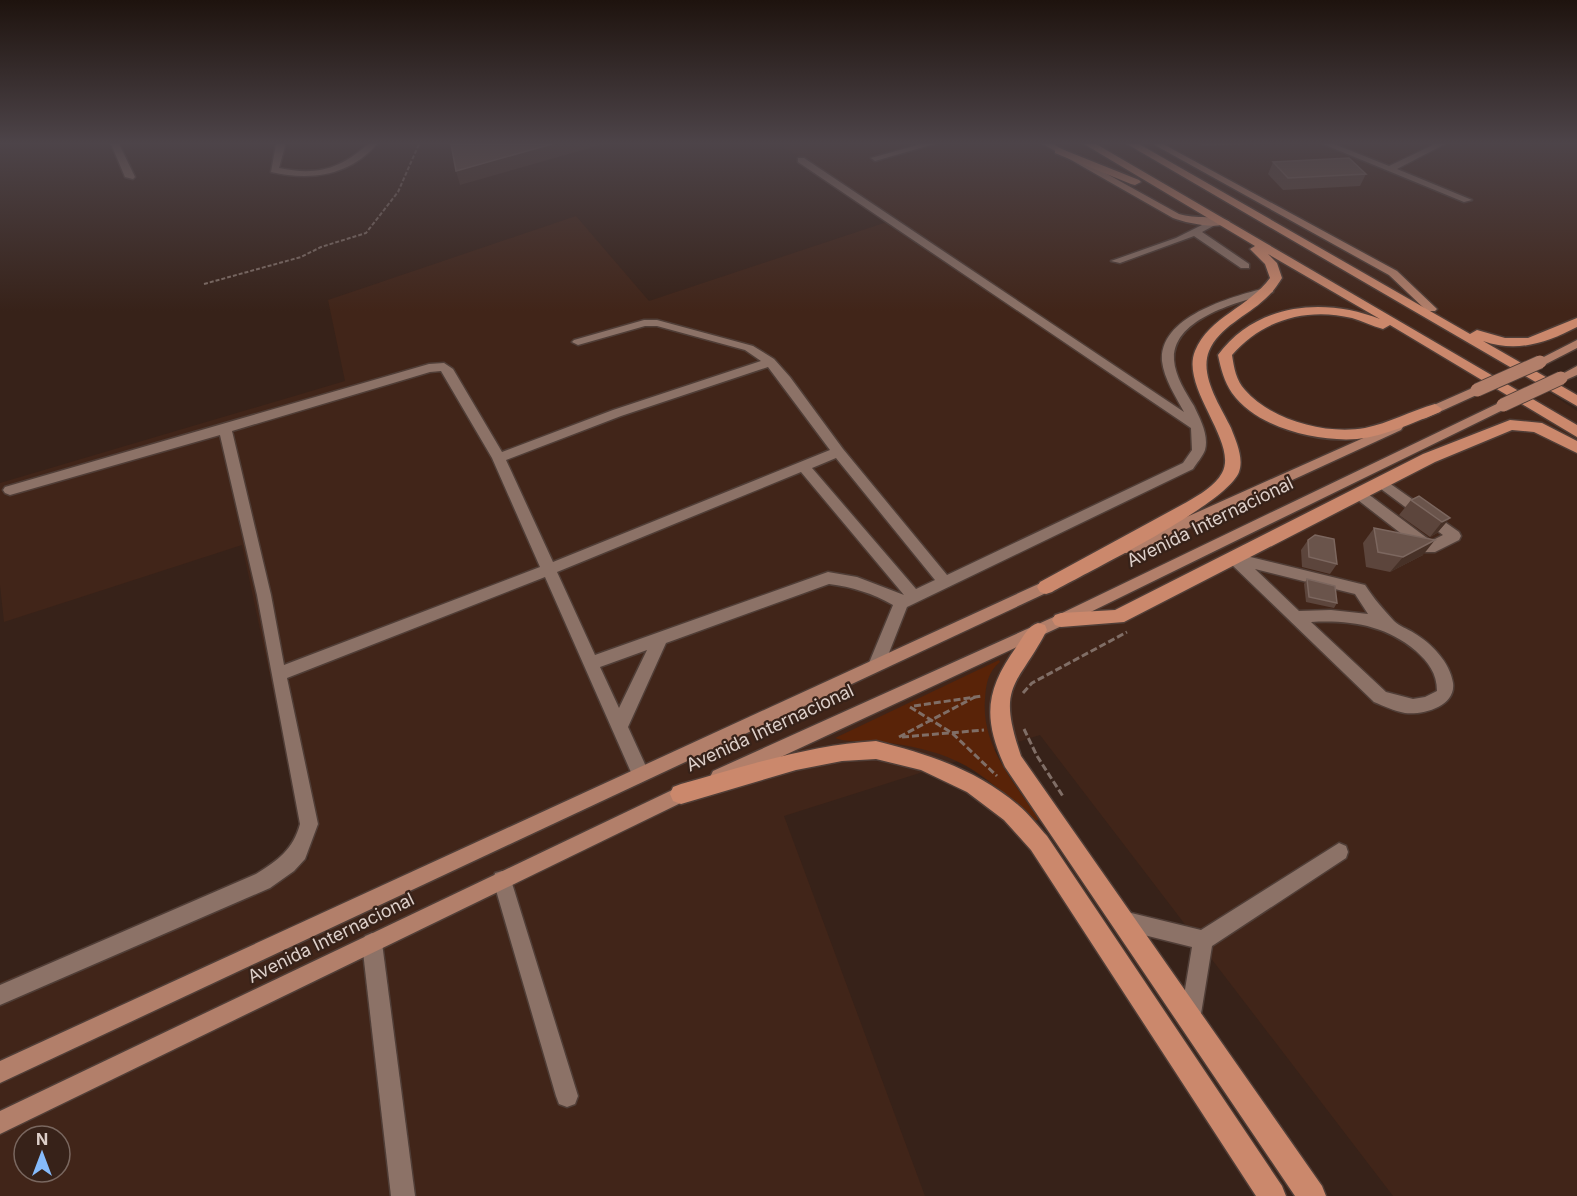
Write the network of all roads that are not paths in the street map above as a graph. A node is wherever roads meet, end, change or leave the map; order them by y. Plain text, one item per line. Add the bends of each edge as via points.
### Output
1 (859, 200) edge
2 (1147, 200) edge
3 (1180, 200) edge
4 (1185, 200) edge
5 (1229, 200) edge
6 (1259, 200) edge
7 (1197, 207) junction
8 (1223, 224) junction
9 (1196, 233) junction
10 (1116, 261) dead end
11 (1337, 262) junction
12 (1245, 266) dead end
13 (1269, 290) junction
14 (1431, 309) junction
15 (1577, 322) edge
16 (578, 342) dead end
17 (1430, 343) junction
18 (1577, 343) edge
19 (770, 362) junction
20 (1577, 370) edge
21 (1577, 401) edge
22 (1435, 410) junction
23 (1195, 425) junction
24 (225, 429) junction
25 (1577, 432) edge
26 (1577, 448) edge
27 (838, 452) junction
28 (499, 458) junction
29 (802, 465) junction
30 (1382, 483) junction
31 (10, 490) dead end
32 (1359, 494) junction
33 (1234, 558) junction
34 (548, 570) junction
35 (944, 581) junction
36 (1046, 587) junction
37 (907, 599) junction
38 (1296, 617) junction
39 (1060, 620) junction
40 (1389, 624) junction
41 (1038, 630) junction
42 (661, 637) junction
43 (877, 663) junction
44 (590, 664) junction
45 (278, 674) junction
46 (619, 727) junction
47 (640, 773) junction
48 (681, 794) junction
49 (1339, 852) dead end
50 (502, 880) junction
51 (1123, 921) junction
52 (1203, 940) junction
53 (372, 943) junction
54 (0, 995) edge
55 (1190, 1020) junction
56 (0, 1072) edge
57 (567, 1096) dead end
58 (0, 1123) edge
59 (403, 1196) edge
60 (1272, 1196) edge
61 (1312, 1196) edge

1 - 23 street
2 - 8 main road via 1191,221
3 - 7 highway
4 - 7 highway
5 - 11 highway
6 - 14 main road via 1393,273
7 - 8 highway
8 - 9 street
8 - 13 highway via 1271,263 1276,278
8 - 17 highway
9 - 10 street
9 - 12 street
11 - 14 highway via 1364,272
11 - 21 highway
13 - 23 street via 1194,318 1168,345 1167,361
13 - 36 highway via 1220,326 1201,353 1204,383 1226,433 1234,463 1229,477 1202,502
14 - 15 highway via 1473,332 1512,344 1540,341
16 - 19 street via 644,323 657,323 749,348
17 - 22 highway via 1352,314 1292,311 1249,329 1225,355 1225,369 1233,386 1255,406 1302,429 1358,434
17 - 25 highway
18 - 22 main road, Avenida Internacional, bridge
19 - 27 street
19 - 28 street via 617,413
20 - 39 main road, Avenida Internacional, bridge
22 - 36 main road, Avenida Internacional
23 - 35 street via 1200,438 1197,458 1188,466
24 - 28 street via 429,368 444,367
24 - 31 street
24 - 45 street via 264,595
26 - 30 highway via 1538,427 1510,424 1429,458
27 - 29 street
27 - 35 street
28 - 34 street
29 - 34 street
29 - 37 street
30 - 32 highway
30 - 32 street via 1454,536 1430,548
32 - 33 highway
33 - 38 street
33 - 39 highway via 1118,617
33 - 40 street via 1360,589 1371,607
34 - 44 street
34 - 45 street
35 - 37 street
36 - 43 main road, Avenida Internacional
37 - 42 street via 852,580 828,578
37 - 43 street
38 - 40 street via 1345,616
38 - 40 street via 1380,697 1394,704 1430,705 1445,694 1446,676 1412,637
39 - 41 main road, Avenida Internacional
41 - 48 main road, Avenida Internacional
41 - 51 highway via 1000,694 1001,727 1012,760
42 - 44 street
42 - 46 street
43 - 47 main road, Avenida Internacional
44 - 46 street
45 - 54 street via 309,824 305,845 292,862 262,881
46 - 47 street
47 - 56 main road, Avenida Internacional
48 - 50 main road, Avenida Internacional
48 - 60 highway via 795,760 876,750 924,762 974,785 1012,813 1039,843
49 - 52 street
50 - 53 main road, Avenida Internacional
50 - 57 street
51 - 52 street
51 - 55 highway
52 - 55 street
53 - 58 main road, Avenida Internacional
53 - 59 street
55 - 61 highway

